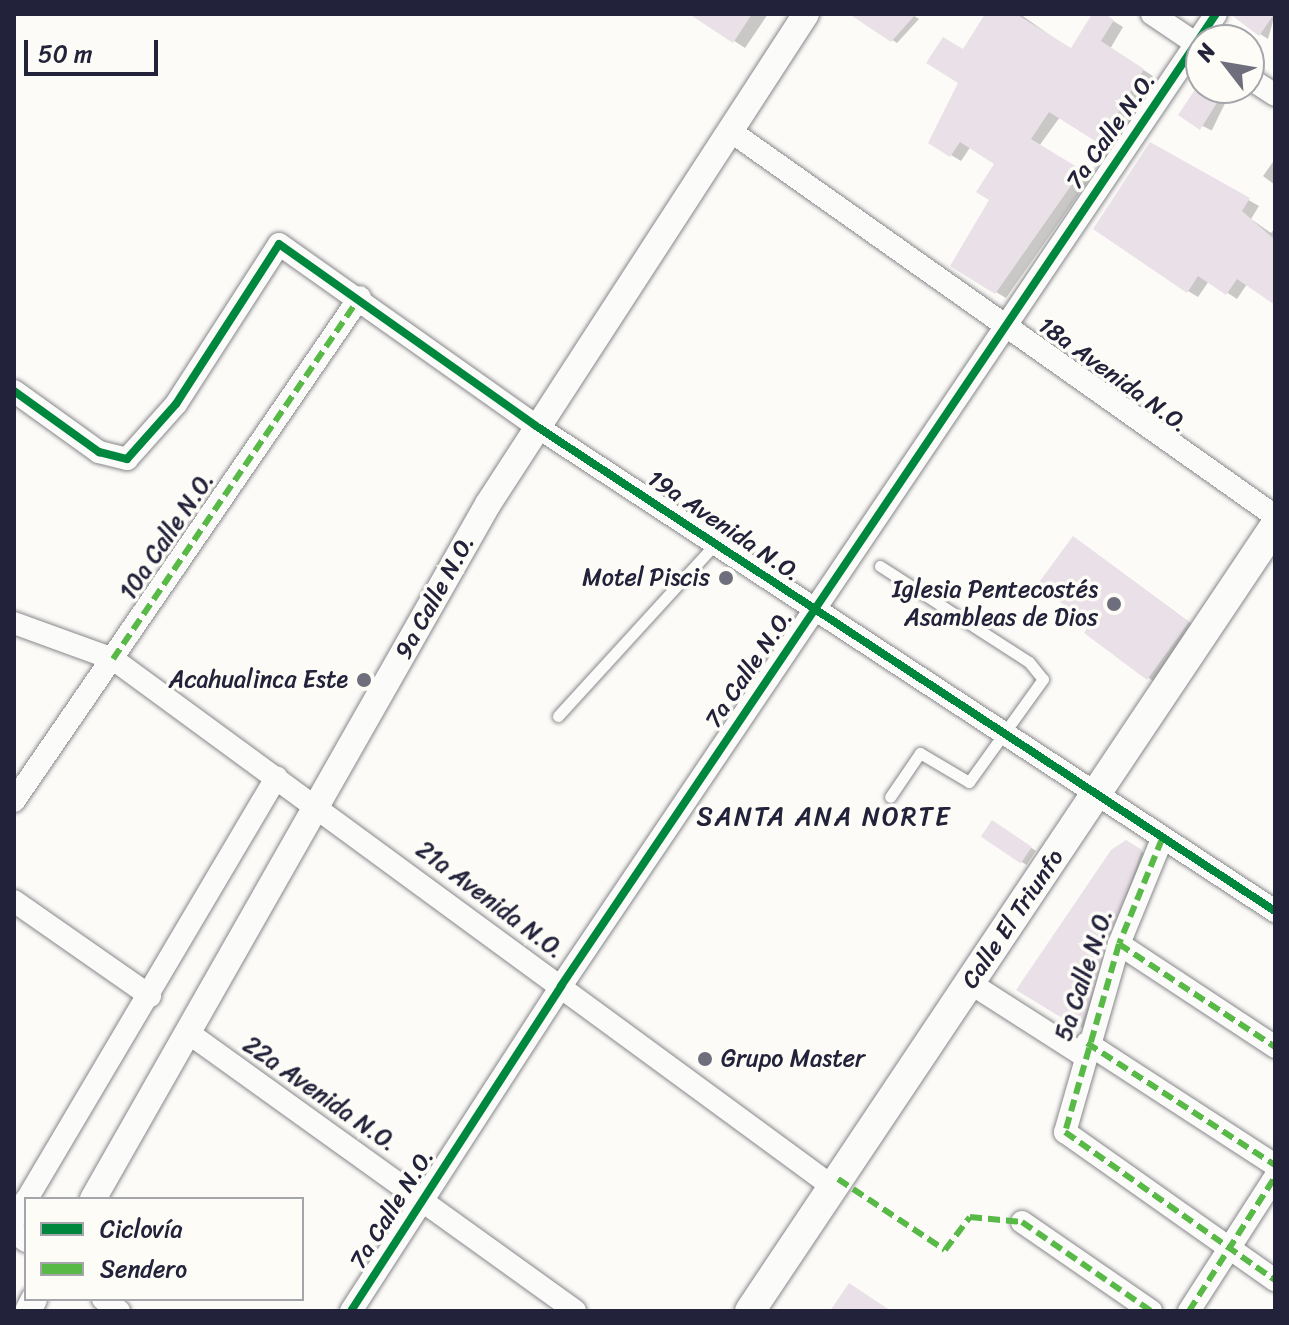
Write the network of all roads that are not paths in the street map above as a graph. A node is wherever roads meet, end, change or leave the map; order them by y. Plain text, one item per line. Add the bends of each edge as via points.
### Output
1 (806, 14) edge
2 (1152, 14) edge
3 (1185, 37) edge
4 (1185, 64) edge
5 (729, 130) junction
6 (360, 297) junction
7 (1004, 321) junction
8 (14, 391) edge
9 (536, 426) junction
10 (1275, 516) edge
11 (1275, 526) edge
12 (715, 544) junction
13 (880, 566) dead end
14 (813, 610) junction
15 (14, 623) edge
16 (113, 659) junction
17 (558, 716) dead end
18 (1005, 737) junction
19 (277, 777) junction
20 (1095, 796) junction
21 (890, 797) dead end
22 (14, 801) edge
23 (320, 807) junction
24 (1162, 839) junction
25 (14, 901) edge
26 (1275, 911) edge
27 (1119, 944) junction
28 (970, 983) junction
29 (561, 986) junction
30 (150, 996) junction
31 (190, 1034) junction
32 (1275, 1047) edge
33 (1086, 1050) junction
34 (1275, 1165) edge
35 (1275, 1177) edge
36 (833, 1187) junction
37 (28, 1197) edge
38 (94, 1197) edge
39 (421, 1198) junction
40 (1022, 1222) dead end
41 (1229, 1248) junction
42 (1275, 1280) edge
43 (351, 1311) edge
44 (575, 1311) edge
45 (750, 1311) edge
46 (1151, 1311) edge
47 (1189, 1311) edge

1 - 5 street, 9a Calle N.O.
2 - 3 street
4 - 7 street, 7a Calle N.O.
5 - 7 street, 18a Avenida N.O.
5 - 9 street, 9a Calle N.O.
6 - 8 street, 19a Avenida N.O. via 279,244 176,404 127,459 99,452
6 - 9 street, 19a Avenida N.O.
6 - 16 street, 10a Calle N.O.
7 - 10 street, 18a Avenida N.O.
7 - 14 street, 7a Calle N.O.
9 - 12 street, 19a Avenida N.O.
9 - 23 street, 9a Calle N.O.
11 - 20 main road, Calle El Triunfo
12 - 14 street, 19a Avenida N.O.
12 - 17 lane
13 - 18 lane via 1040,670 1043,679
14 - 18 street, 19a Avenida N.O.
14 - 29 street, 7a Calle N.O.
15 - 16 street, 21a Avenida N.O.
16 - 19 street, 21a Avenida N.O.
16 - 22 street, 10a Calle N.O.
18 - 20 street, 19a Avenida N.O.
18 - 21 lane via 969,782 920,753
19 - 23 street, 21a Avenida N.O.
19 - 30 street
20 - 24 street, 19a Avenida N.O.
20 - 28 main road, Calle El Triunfo
23 - 29 street, 21a Avenida N.O.
23 - 31 street, 9a Calle N.O.
24 - 26 street, 19a Avenida N.O.
24 - 27 street, 5a Calle N.O.
25 - 30 street
27 - 32 street
27 - 33 street, 5a Calle N.O.
28 - 33 street
28 - 36 main road, Calle El Triunfo
29 - 36 street, 21a Avenida N.O.
29 - 39 street, 7a Calle N.O.
30 - 37 street
31 - 38 street, 9a Calle N.O.
31 - 39 street, 22a Avenida N.O.
33 - 34 street
33 - 41 street, 5a Calle N.O. via 1065,1132
35 - 41 street
36 - 45 main road, Calle El Triunfo
39 - 43 street, 7a Calle N.O.
39 - 44 street, 22a Avenida N.O.
40 - 46 street
41 - 42 street
41 - 47 street

